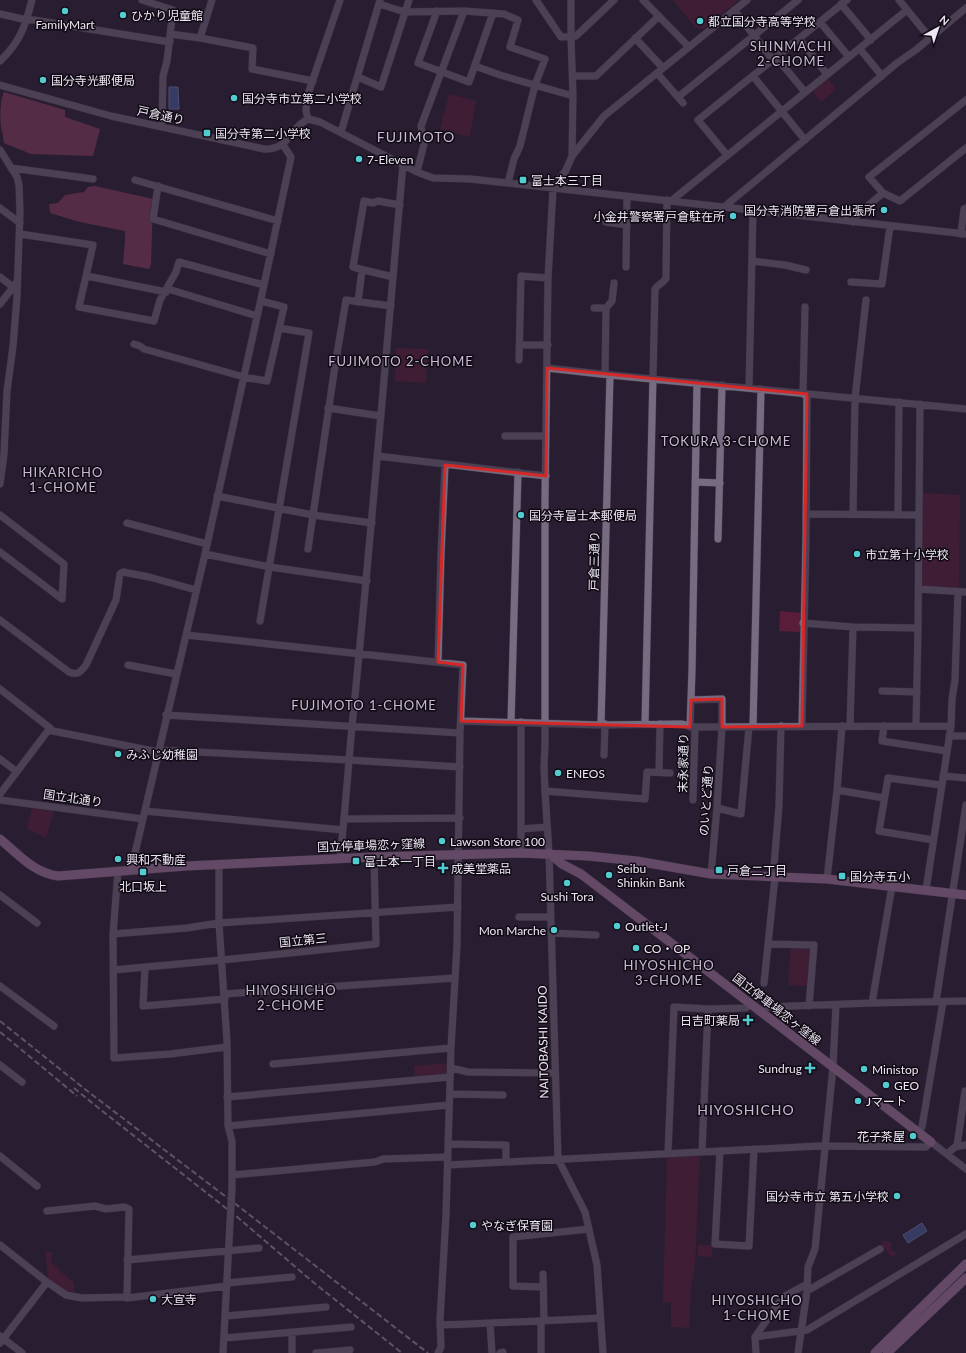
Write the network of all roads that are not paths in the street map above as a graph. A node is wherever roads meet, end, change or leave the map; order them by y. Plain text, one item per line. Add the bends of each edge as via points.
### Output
1 (32, 0) edge
2 (142, 0) edge
3 (212, 0) edge
4 (340, 0) edge
5 (409, 0) edge
6 (536, 0) edge
7 (571, 0) edge
8 (614, 0) edge
9 (643, 0) edge
10 (747, 0) edge
11 (798, 0) edge
12 (899, 0) edge
13 (379, 2) edge
14 (844, 2) edge
15 (966, 8) edge
16 (734, 10) junction
17 (907, 10) junction
18 (437, 11) junction
19 (464, 11) junction
20 (405, 12) junction
21 (493, 13) junction
22 (0, 14) edge
23 (659, 16) junction
24 (27, 20) junction
25 (820, 22) junction
26 (170, 34) junction
27 (754, 35) junction
28 (571, 37) junction
29 (200, 38) junction
30 (635, 38) junction
31 (930, 38) junction
32 (798, 40) junction
33 (871, 40) junction
34 (170, 42) junction
35 (689, 47) junction
36 (860, 49) junction
37 (849, 58) junction
38 (775, 59) junction
39 (0, 62) edge
40 (475, 66) junction
41 (663, 68) junction
42 (441, 71) junction
43 (657, 73) junction
44 (827, 74) junction
45 (573, 76) junction
46 (753, 76) junction
47 (882, 76) junction
48 (358, 77) junction
49 (313, 81) junction
50 (0, 85) edge
51 (535, 85) junction
52 (805, 92) junction
53 (573, 96) junction
54 (966, 100) edge
55 (781, 111) junction
56 (308, 119) junction
57 (162, 126) junction
58 (341, 132) junction
59 (805, 140) junction
60 (283, 144) junction
61 (966, 148) edge
62 (0, 150) edge
63 (727, 155) junction
64 (572, 156) junction
65 (403, 165) junction
66 (11, 168) junction
67 (417, 172) junction
68 (93, 179) dead end
69 (135, 180) dead end
70 (508, 183) junction
71 (158, 186) junction
72 (553, 188) junction
73 (883, 193) junction
74 (627, 196) junction
75 (669, 201) junction
76 (400, 205) junction
77 (724, 207) junction
78 (0, 208) edge
79 (966, 208) edge
80 (753, 210) junction
81 (278, 221) junction
82 (606, 222) dead end
83 (853, 222) junction
84 (20, 224) junction
85 (627, 225) junction
86 (890, 226) junction
87 (20, 234) junction
88 (964, 234) edge
89 (271, 254) junction
90 (752, 261) junction
91 (626, 267) dead end
92 (362, 270) junction
93 (806, 270) dead end
94 (87, 276) junction
95 (0, 277) edge
96 (394, 277) junction
97 (548, 278) junction
98 (851, 282) dead end
99 (614, 283) dead end
100 (15, 284) junction
101 (264, 285) junction
102 (167, 290) junction
103 (866, 300) dead end
104 (261, 301) junction
105 (358, 302) junction
106 (0, 304) edge
107 (391, 306) junction
108 (805, 306) dead end
109 (594, 308) dead end
110 (606, 308) junction
111 (257, 316) junction
112 (279, 328) junction
113 (134, 344) dead end
114 (519, 345) junction
115 (548, 345) junction
116 (518, 360) dead end
117 (547, 368) junction
118 (608, 375) junction
119 (244, 377) junction
120 (653, 379) junction
121 (697, 383) junction
122 (722, 385) junction
123 (749, 388) junction
124 (761, 389) junction
125 (805, 394) junction
126 (855, 398) junction
127 (899, 402) junction
128 (920, 404) junction
129 (328, 408) junction
130 (966, 409) edge
131 (381, 416) junction
132 (505, 436) dead end
133 (546, 436) junction
134 (377, 456) junction
135 (445, 465) junction
136 (518, 472) junction
137 (546, 476) junction
138 (695, 482) junction
139 (720, 483) junction
140 (0, 484) edge
141 (217, 496) junction
142 (280, 508) junction
143 (806, 514) junction
144 (853, 514) junction
145 (898, 514) junction
146 (0, 515) edge
147 (314, 515) junction
148 (919, 515) junction
149 (128, 523) dead end
150 (372, 524) junction
151 (718, 539) dead end
152 (207, 544) junction
153 (308, 549) dead end
154 (0, 552) edge
155 (205, 554) junction
156 (270, 566) junction
157 (367, 582) junction
158 (918, 589) junction
159 (196, 590) junction
160 (958, 592) junction
161 (966, 592) edge
162 (0, 620) edge
163 (260, 621) dead end
164 (803, 623) junction
165 (853, 627) junction
166 (918, 628) junction
167 (186, 635) junction
168 (359, 653) junction
169 (438, 662) junction
170 (128, 665) dead end
171 (176, 674) junction
172 (0, 689) edge
173 (887, 689) dead end
174 (917, 692) junction
175 (691, 700) junction
176 (166, 714) junction
177 (461, 721) junction
178 (511, 722) junction
179 (521, 722) junction
180 (545, 723) junction
181 (603, 724) junction
182 (646, 724) junction
183 (660, 724) junction
184 (916, 725) junction
185 (352, 726) junction
186 (781, 726) junction
187 (802, 726) junction
188 (842, 726) junction
189 (850, 726) junction
190 (884, 726) junction
191 (951, 726) junction
192 (692, 727) junction
193 (722, 727) junction
194 (751, 727) junction
195 (48, 730) junction
196 (460, 733) junction
197 (949, 736) junction
198 (966, 736) edge
199 (158, 751) junction
200 (947, 751) junction
201 (604, 755) dead end
202 (0, 759) edge
203 (349, 760) junction
204 (460, 767) junction
205 (16, 771) junction
206 (659, 772) junction
207 (670, 773) dead end
208 (943, 776) junction
209 (966, 778) edge
210 (941, 785) junction
211 (837, 790) junction
212 (545, 791) junction
213 (0, 794) edge
214 (884, 798) junction
215 (0, 800) edge
216 (693, 800) dead end
217 (966, 805) edge
218 (717, 808) junction
219 (144, 811) junction
220 (460, 818) junction
221 (143, 819) junction
222 (344, 819) junction
223 (547, 827) junction
224 (521, 829) junction
225 (343, 830) junction
226 (0, 839) edge
227 (933, 840) junction
228 (521, 852) junction
229 (548, 853) junction
230 (459, 854) junction
231 (588, 856) junction
232 (374, 857) junction
233 (340, 858) junction
234 (220, 864) junction
235 (130, 870) junction
236 (118, 871) junction
237 (581, 874) junction
238 (711, 874) junction
239 (774, 877) junction
240 (827, 879) junction
241 (892, 886) junction
242 (926, 890) junction
243 (953, 893) junction
244 (0, 895) edge
245 (966, 895) edge
246 (458, 907) junction
247 (375, 912) junction
248 (519, 917) dead end
249 (550, 917) junction
250 (37, 923) dead end
251 (220, 923) junction
252 (551, 933) junction
253 (113, 934) junction
254 (596, 935) dead end
255 (768, 944) junction
256 (222, 960) junction
257 (145, 967) junction
258 (113, 970) junction
259 (455, 978) junction
260 (764, 983) dead end
261 (0, 986) edge
262 (224, 996) junction
263 (966, 1001) edge
264 (940, 1002) junction
265 (750, 1003) junction
266 (872, 1003) junction
267 (836, 1005) junction
268 (809, 1006) junction
269 (708, 1008) junction
270 (761, 1012) junction
271 (54, 1026) dead end
272 (227, 1047) junction
273 (451, 1048) junction
274 (273, 1064) dead end
275 (0, 1065) edge
276 (833, 1067) junction
277 (451, 1068) junction
278 (556, 1073) junction
279 (450, 1077) junction
280 (22, 1082) dead end
281 (965, 1091) edge
282 (450, 1094) junction
283 (503, 1094) dead end
284 (227, 1097) junction
285 (449, 1104) junction
286 (228, 1126) junction
287 (919, 1132) junction
288 (932, 1142) junction
289 (448, 1144) junction
290 (966, 1145) edge
291 (825, 1146) junction
292 (957, 1146) junction
293 (754, 1149) junction
294 (702, 1151) junction
295 (720, 1151) junction
296 (668, 1154) junction
297 (947, 1154) junction
298 (0, 1156) edge
299 (558, 1158) junction
300 (448, 1161) junction
301 (506, 1162) junction
302 (966, 1169) edge
303 (232, 1175) junction
304 (37, 1186) dead end
305 (47, 1211) dead end
306 (589, 1229) junction
307 (966, 1234) edge
308 (0, 1245) edge
309 (259, 1248) dead end
310 (880, 1249) dead end
311 (229, 1250) junction
312 (127, 1260) junction
313 (966, 1264) edge
314 (543, 1274) dead end
315 (292, 1277) dead end
316 (966, 1277) edge
317 (47, 1282) junction
318 (227, 1284) junction
319 (543, 1287) junction
320 (807, 1288) junction
321 (127, 1298) dead end
322 (326, 1307) dead end
323 (921, 1308) junction
324 (226, 1316) junction
325 (600, 1318) junction
326 (542, 1321) junction
327 (490, 1323) junction
328 (440, 1324) junction
329 (351, 1327) dead end
330 (801, 1331) junction
331 (292, 1333) junction
332 (755, 1337) junction
333 (224, 1338) junction
334 (1, 1339) edge
335 (350, 1350) dead end
336 (339, 1352) edge
337 (439, 1352) edge
338 (22, 1353) edge
339 (223, 1353) edge
340 (284, 1353) edge
341 (292, 1353) edge
342 (316, 1353) edge
343 (492, 1353) edge
344 (541, 1353) edge
345 (603, 1353) edge
346 (756, 1353) edge
347 (798, 1353) edge
348 (875, 1353) edge
349 (887, 1353) edge

1 - 24 street
2 - 26 street via 173,10
3 - 29 street
4 - 49 street
5 - 20 street
6 - 28 street via 561,37
7 - 28 street
8 - 28 street via 576,36
9 - 23 street
10 - 16 street
11 - 27 street
12 - 17 street
13 - 20 street
13 - 48 street
14 - 25 street
14 - 33 street
15 - 31 street
16 - 27 street
16 - 35 street
17 - 31 street
17 - 33 street
18 - 19 street
18 - 20 street
18 - 42 street via 418,62
19 - 21 street
19 - 42 street
20 - 48 street via 381,87
21 - 40 street
21 - 51 street via 504,14 518,20 510,47 544,59
22 - 24 street
23 - 30 street
23 - 35 street
24 - 34 street
24 - 39 street via 17,41
25 - 32 street
25 - 37 street
26 - 29 street
26 - 34 street
27 - 38 street
27 - 43 street via 681,100
28 - 45 street
29 - 49 street via 253,48 252,69
30 - 41 street
30 - 45 street via 596,76
31 - 47 street
32 - 38 street
32 - 44 street
33 - 36 street
34 - 57 street via 163,76
35 - 41 street
36 - 37 street
36 - 47 street
37 - 44 street
38 - 46 street
38 - 52 street
40 - 42 street via 469,82
40 - 51 street
41 - 43 street
42 - 67 street via 421,126 424,144
43 - 64 street via 604,116
44 - 52 street
45 - 53 street
46 - 55 street
46 - 63 street via 698,120
47 - 59 street
48 - 58 street
49 - 56 street via 306,103
50 - 57 street, 戸倉通り via 111,116
51 - 53 street
51 - 70 street
52 - 55 street
53 - 64 street
54 - 73 street via 869,177
55 - 59 street
55 - 63 street
56 - 58 street
56 - 60 street
57 - 60 street, 戸倉通り via 264,149 274,149
58 - 65 street
59 - 77 street
60 - 81 street via 291,157
61 - 73 street via 900,201
62 - 66 street
63 - 75 street
64 - 72 street
65 - 67 street
65 - 76 street
66 - 68 street
66 - 84 street via 19,185
67 - 70 street via 433,178
69 - 71 street
70 - 72 street
71 - 81 street
71 - 89 street via 153,219
72 - 74 street
72 - 97 street, NAITOBASHI KAIDO
73 - 83 street via 857,215
74 - 75 street
74 - 85 street
75 - 77 street
75 - 120 street via 666,278 655,289
76 - 92 street via 364,201 354,267
76 - 96 street
77 - 80 street
78 - 84 street
79 - 88 street
80 - 83 street
80 - 90 street
81 - 89 street
82 - 85 street
83 - 86 street
84 - 87 street
85 - 91 street
86 - 88 street
86 - 98 street via 882,284
87 - 94 street via 93,246
87 - 100 street
89 - 101 street
90 - 93 street via 785,264
90 - 123 street
92 - 96 street
92 - 105 street
94 - 102 street
94 - 102 street via 79,307 154,321 160,300
95 - 100 street
96 - 107 street
97 - 114 street via 521,276
97 - 115 street, NAITOBASHI KAIDO
99 - 110 street via 612,301
100 - 106 street
100 - 140 street via 13,346
101 - 102 street via 179,262
101 - 104 street
102 - 111 street
103 - 126 street
104 - 111 street
104 - 112 street via 284,307
105 - 107 street
105 - 129 street via 346,300
107 - 131 street
108 - 125 street
109 - 110 street
110 - 118 street, 戸倉三通り
111 - 119 street
112 - 119 street via 267,381
112 - 142 street via 309,333
113 - 119 street
114 - 115 street
114 - 116 street
115 - 117 street, NAITOBASHI KAIDO
117 - 118 street
117 - 133 street, NAITOBASHI KAIDO
118 - 120 street
118 - 181 street, 戸倉三通り
119 - 141 street
120 - 121 street
120 - 182 street
121 - 122 street
121 - 138 street, 末永家通り
122 - 123 street
122 - 139 street
123 - 124 street
124 - 125 street
124 - 194 street
125 - 126 street
125 - 143 street
126 - 127 street
126 - 144 street
127 - 128 street
127 - 145 street
128 - 130 street
128 - 148 street
129 - 131 street
129 - 147 street
131 - 134 street
132 - 133 street
133 - 137 street, NAITOBASHI KAIDO
134 - 135 street
134 - 150 street
135 - 136 street
135 - 169 street
136 - 137 street
136 - 178 street
137 - 180 street, NAITOBASHI KAIDO
138 - 139 street
138 - 175 street, 末永家通り
139 - 151 street
141 - 142 street
141 - 152 street
142 - 147 street
142 - 156 street
143 - 144 street
143 - 164 street
144 - 145 street
145 - 148 street
146 - 154 street via 64,564 62,599
147 - 150 street
147 - 153 street
148 - 158 street
149 - 152 street
150 - 157 street
152 - 155 street
155 - 156 street
155 - 159 street
156 - 157 street
156 - 163 street
157 - 168 street
158 - 160 street
158 - 166 street
159 - 162 street via 149,577 123,572 120,574 116,600 86,665 80,673 74,674
159 - 167 street
160 - 161 street
160 - 191 street
164 - 165 street
164 - 187 street
165 - 166 street
165 - 189 street
166 - 174 street
167 - 168 street
167 - 171 street
168 - 169 street
168 - 185 street
169 - 177 street via 463,665
170 - 171 street
171 - 176 street
172 - 195 street via 50,727
173 - 174 street
174 - 184 street
175 - 192 street, 末永家通り
175 - 193 street, のいとど通り via 722,699
176 - 185 street
176 - 199 street
177 - 178 street
177 - 196 street
178 - 179 street
179 - 180 street
179 - 224 street
180 - 181 street
180 - 212 street, NAITOBASHI KAIDO
181 - 182 street
181 - 201 street, 戸倉三通り
182 - 183 street
183 - 192 street
183 - 206 street
184 - 190 street
184 - 191 street
185 - 196 street
185 - 203 street
186 - 187 street
186 - 194 street
186 - 239 street
187 - 188 street
188 - 189 street
188 - 211 street
189 - 190 street
190 - 200 street via 882,741
191 - 197 street
192 - 193 street
192 - 216 street, 末永家通り
193 - 194 street
193 - 218 street, のいとど通り
194 - 218 street via 741,814
195 - 199 street
195 - 205 street
196 - 204 street
197 - 198 street
197 - 200 street
199 - 203 street
199 - 219 street
200 - 208 street
202 - 205 street
203 - 204 street
203 - 222 street
204 - 220 street
205 - 213 street
206 - 207 street
206 - 212 street via 647,772 645,799
208 - 209 street
208 - 210 street
210 - 214 street via 888,778
210 - 227 street
211 - 214 street
211 - 240 street
212 - 223 street, NAITOBASHI KAIDO
214 - 227 street via 879,831
215 - 221 street, 国立北通り
217 - 243 street
218 - 238 street, のいとど通り
219 - 221 street
219 - 225 street
220 - 222 street
220 - 230 street
221 - 235 street
222 - 225 street
223 - 224 street
223 - 229 street, NAITOBASHI KAIDO
224 - 228 street
225 - 233 street
226 - 236 main road, 国立停車場恋ヶ窪線 via 31,865 51,875
227 - 242 street
228 - 229 main road, 国立停車場恋ヶ窪線
228 - 230 main road, 国立停車場恋ヶ窪線
229 - 231 main road, 国立停車場恋ヶ窪線
229 - 237 main road, 国立停車場恋ヶ窪線
229 - 249 street, NAITOBASHI KAIDO
230 - 232 main road, 国立停車場恋ヶ窪線
230 - 246 street
231 - 237 main road via 581,864
231 - 238 main road, 国立停車場恋ヶ窪線 via 637,861
232 - 233 main road, 国立停車場恋ヶ窪線
232 - 247 street, 国立第三
233 - 234 main road, 国立停車場恋ヶ窪線
234 - 235 main road, 国立停車場恋ヶ窪線
234 - 251 street
235 - 236 main road, 国立停車場恋ヶ窪線
236 - 253 street
237 - 265 main road, 国立停車場恋ヶ窪線
238 - 239 main road, 国立停車場恋ヶ窪線
239 - 240 main road, 国立停車場恋ヶ窪線
239 - 255 street
240 - 241 main road, 国立停車場恋ヶ窪線
241 - 242 main road, 国立停車場恋ヶ窪線
241 - 266 street
242 - 243 main road, 国立停車場恋ヶ窪線
243 - 245 main road, 国立停車場恋ヶ窪線
243 - 264 street
244 - 250 street
246 - 247 street
246 - 259 street
247 - 251 street
247 - 256 street, 国立第三 via 376,944
248 - 249 street
249 - 252 street, NAITOBASHI KAIDO
251 - 253 street
251 - 256 street
252 - 254 street
252 - 278 street, NAITOBASHI KAIDO
253 - 258 street
255 - 260 street
255 - 268 street via 814,945
256 - 257 street, 国立第三
256 - 262 street
257 - 258 street, 国立第三
257 - 262 street via 143,1006
258 - 272 street via 114,1058
259 - 262 street
259 - 273 street
261 - 271 street
262 - 272 street
263 - 264 street
264 - 266 street
264 - 287 street via 922,1127
265 - 269 street via 746,1008
265 - 270 main road, 国立停車場恋ヶ窪線
266 - 267 street
267 - 268 street
267 - 276 street
268 - 270 street via 766,1007
269 - 294 street
269 - 296 street via 674,1007
270 - 276 main road, 国立停車場恋ヶ窪線
272 - 284 street
273 - 274 street
273 - 277 street
275 - 280 street
276 - 287 main road, 国立停車場恋ヶ窪線
276 - 291 street
277 - 278 street via 468,1072
277 - 279 street
278 - 299 street, NAITOBASHI KAIDO
279 - 282 street
279 - 284 street
281 - 292 street
282 - 283 street
282 - 285 street
284 - 286 street
285 - 286 street
285 - 289 street
286 - 303 street via 232,1141
287 - 288 main road, 国立停車場恋ヶ窪線
288 - 291 street via 926,1147
288 - 297 street
289 - 300 street
289 - 301 street via 506,1145
290 - 292 street
291 - 293 street
291 - 320 street via 815,1249 808,1267
292 - 297 street
293 - 295 street
293 - 295 street via 749,1246 715,1244
294 - 295 street
294 - 296 street
296 - 299 street
297 - 302 street
298 - 304 street
299 - 301 street
299 - 306 street, NAITOBASHI KAIDO via 585,1212
300 - 301 street
300 - 303 street via 383,1159 375,1162
300 - 328 street
303 - 311 street, bridge
305 - 312 street via 94,1206 129,1209
306 - 319 street via 513,1237 513,1286
306 - 325 street, NAITOBASHI KAIDO via 597,1264
307 - 330 street via 807,1330
308 - 317 street
309 - 311 street
310 - 320 street
311 - 312 street
311 - 318 street
312 - 317 street via 127,1297 82,1298 66,1295
313 - 323 main road
314 - 319 street
315 - 318 street
316 - 323 main road
316 - 349 main road
317 - 334 street
318 - 321 street
318 - 324 street
319 - 326 street
320 - 330 street
320 - 332 street via 783,1297
322 - 324 street
323 - 348 main road
324 - 333 street
325 - 326 street
325 - 345 street, NAITOBASHI KAIDO
326 - 327 street
326 - 344 street
327 - 328 street
327 - 343 street
328 - 337 street
329 - 331 street
330 - 332 street
330 - 347 street
331 - 333 street
331 - 341 street
332 - 346 street
333 - 339 street
334 - 338 street
335 - 336 street
336 - 342 street
340 - 341 street

